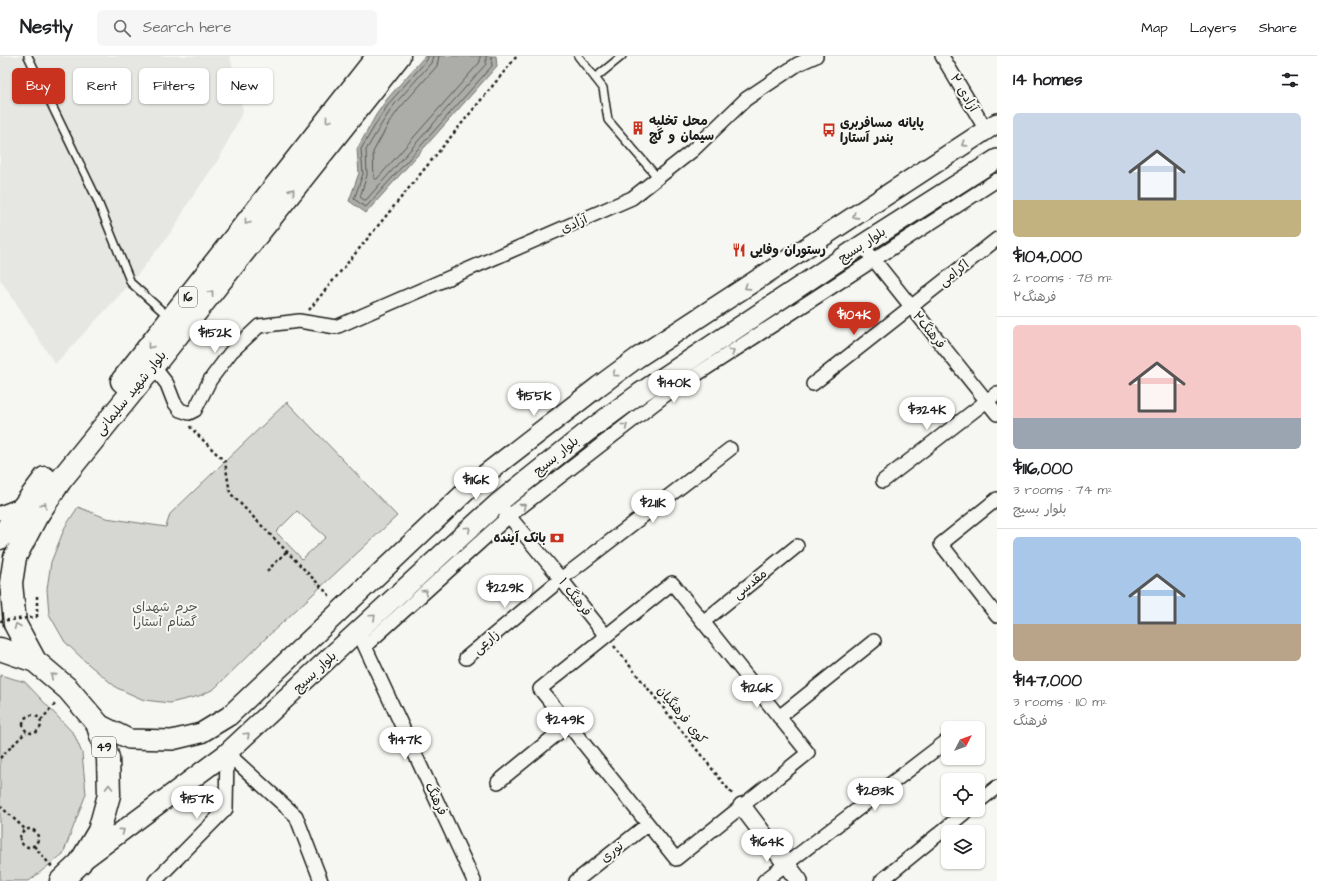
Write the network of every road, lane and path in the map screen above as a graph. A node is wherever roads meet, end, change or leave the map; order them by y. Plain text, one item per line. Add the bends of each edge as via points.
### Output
1 (28, 56) edge
2 (378, 56) edge
3 (399, 56) edge
4 (517, 56) edge
5 (578, 56) edge
6 (622, 56) edge
7 (816, 56) edge
8 (942, 56) edge
9 (796, 60) edge
10 (595, 78) junction
11 (992, 127) edge
12 (997, 159) edge
13 (658, 178) junction
14 (997, 180) edge
15 (997, 239) edge
16 (862, 245) junction
17 (874, 260) junction
18 (911, 307) junction
19 (171, 319) junction
20 (299, 321) junction
21 (153, 366) junction
22 (812, 384) dead end
23 (997, 393) edge
24 (987, 401) junction
25 (189, 413) junction
26 (997, 414) edge
27 (730, 449) dead end
28 (478, 480) junction
29 (883, 481) dead end
30 (997, 499) edge
31 (27, 503) junction
32 (504, 510) junction
33 (0, 513) edge
34 (0, 538) edge
35 (797, 546) dead end
36 (287, 551) junction
37 (267, 571) dead end
38 (561, 579) junction
39 (37, 594) dead end
40 (343, 608) junction
41 (997, 616) edge
42 (0, 621) edge
43 (703, 622) junction
44 (606, 636) junction
45 (362, 639) junction
46 (874, 641) dead end
47 (0, 650) edge
48 (466, 658) dead end
49 (35, 660) junction
50 (68, 690) junction
51 (779, 717) junction
52 (41, 720) junction
53 (97, 723) junction
54 (568, 725) junction
55 (26, 732) junction
56 (941, 745) edge
57 (227, 753) junction
58 (0, 758) edge
59 (498, 782) dead end
60 (997, 787) edge
61 (985, 796) edge
62 (0, 806) edge
63 (742, 806) junction
64 (959, 817) edge
65 (648, 824) junction
66 (25, 829) junction
67 (34, 846) junction
68 (80, 863) junction
69 (786, 864) junction
70 (62, 880) edge
71 (156, 881) edge
72 (321, 881) edge
73 (474, 881) edge
74 (576, 881) edge
75 (764, 881) edge
76 (799, 881) edge
77 (881, 881) edge

1 - 19 lane via 96,196 131,283
2 -> 19 highway, بلوار شهید سلیمانی / 16
21 -> 3 highway, بلوار شهید سلیمانی / 16
4 - 20 path
5 - 10 lane
6 - 10 lane
7 - 9 street, آزادی
8 - 11 street, آزادی ۲
9 - 13 street, آزادی via 746,99 692,151
10 - 13 lane via 603,88 608,120
11 -> 28 main road, بلوار بسیج / 49 via 637,358
12 - 16 main road, بلوار بسیج / 49
13 - 20 street, آزادی via 632,198 336,327
14 - 17 street
15 - 18 street, اکرامی
16 - 17 street, فرهنگ۲
16 - 32 main road, بلوار بسیج / 49 via 640,393 587,432
17 - 18 street, فرهنگ۲
32 -> 17 street via 668,393
18 - 22 street, اکرامی
18 - 24 street, فرهنگ۲
19 -> 31 highway, بلوار شهید سلیمانی / 16
20 - 25 street, آزادی via 259,326 232,352 210,380 194,410
21 - 25 street via 167,384 180,410
49 -> 21 highway, بلوار شهید سلیمانی / 16 via 15,624 11,583 15,557 36,517 60,481
23 - 24 street
24 - 26 street, فرهنگ۲
24 - 29 street
25 - 36 path via 191,428 225,462 230,493
27 - 38 street, زارعی
28 - 32 main road
28 - 40 main road, بلوار بسیج / 49
30 - 41 street via 941,544
31 - 33 street
31 - 34 highway, بلوار شهید سلیمانی / 16
32 - 38 street, فرهنگ ۱
45 -> 32 main road, بلوار بسیج / 49
35 - 43 street, مقدسی
36 - 37 path
36 - 40 path
38 - 44 street, فرهنگ ۱
38 - 48 street, زارعی
39 - 42 path, bridge via 37,616
40 - 53 main road, بلوار بسیج / 49 via 229,716 201,733 172,740 129,739
43 - 44 street via 672,583
43 - 51 street
44 - 54 street via 540,689
44 - 63 path, کوی فرهنگیان
57 -> 45 main road, بلوار بسیج / 49
45 - 73 street, فرهنگ
46 - 51 street
47 - 49 highway, 49
50 -> 49 highway, 49
50 - 52 path
50 - 53 highway, 49
51 - 63 street via 808,753
52 - 55 path via 38,731
52 - 55 path via 36,715 29,714 22,726
68 -> 53 highway, 49 via 99,831 109,796 108,758
54 - 59 street
54 - 65 street
55 - 58 path
56 - 69 street
68 -> 57 main road, بلوار بسیج / 49
57 - 71 street via 226,808
57 - 72 street via 296,816
60 - 61 street
62 - 66 path
63 - 65 street via 676,859
63 - 69 street
64 - 77 street
65 - 74 street, نوری
66 - 67 path via 32,829 38,833 39,841
66 - 67 path via 20,840 23,845
67 - 70 path
68 - 70 highway, 49
69 - 75 street
69 - 76 street

